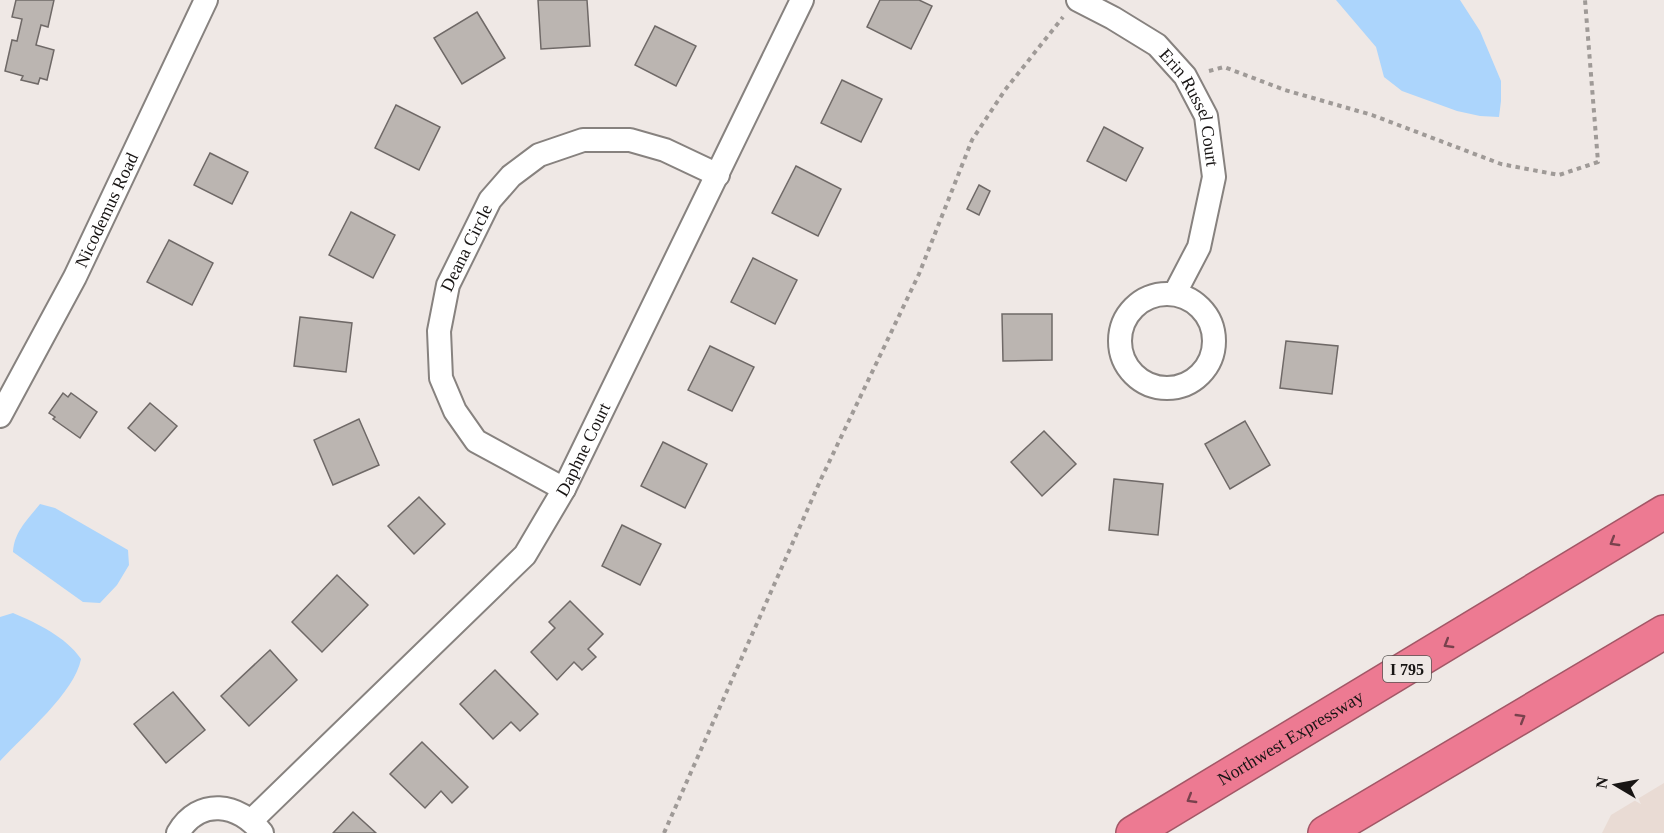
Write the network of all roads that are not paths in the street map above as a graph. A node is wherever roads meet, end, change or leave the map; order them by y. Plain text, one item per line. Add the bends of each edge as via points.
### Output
1 (206, 0) edge
2 (802, 0) edge
3 (1073, 4) edge
4 (718, 175) junction
5 (1175, 293) junction
6 (0, 416) edge
7 (564, 489) junction
8 (1664, 512) edge
9 (1664, 632) edge
10 (1482, 742) junction
11 (257, 827) edge
12 (1137, 830) edge
13 (178, 833) edge
14 (1325, 833) edge
15 (1340, 833) edge

1 - 6 street, Nicodemus Road via 75,278
2 - 4 street, Daphne Court
3 - 5 street, Erin Russel Court via 1113,18 1157,45 1185,76 1206,116 1214,177 1199,247
4 - 7 street, Daphne Court
4 - 7 street, Deana Circle via 665,150 630,140 583,140 539,155 511,176 490,200 448,285 439,331 441,378 455,411 476,441
5 - 5 street via 1150,296 1130,310 1120,332 1126,364 1136,377 1158,388 1183,386 1203,371 1214,349 1212,324 1197,304
7 - 11 street, Daphne Court via 525,555
8 -> 12 highway, Northwest Expressway / I 795
10 -> 9 highway
10 - 14 highway
10 - 15 highway
11 - 13 street, Daphne Court via 238,811 222,808 196,814

